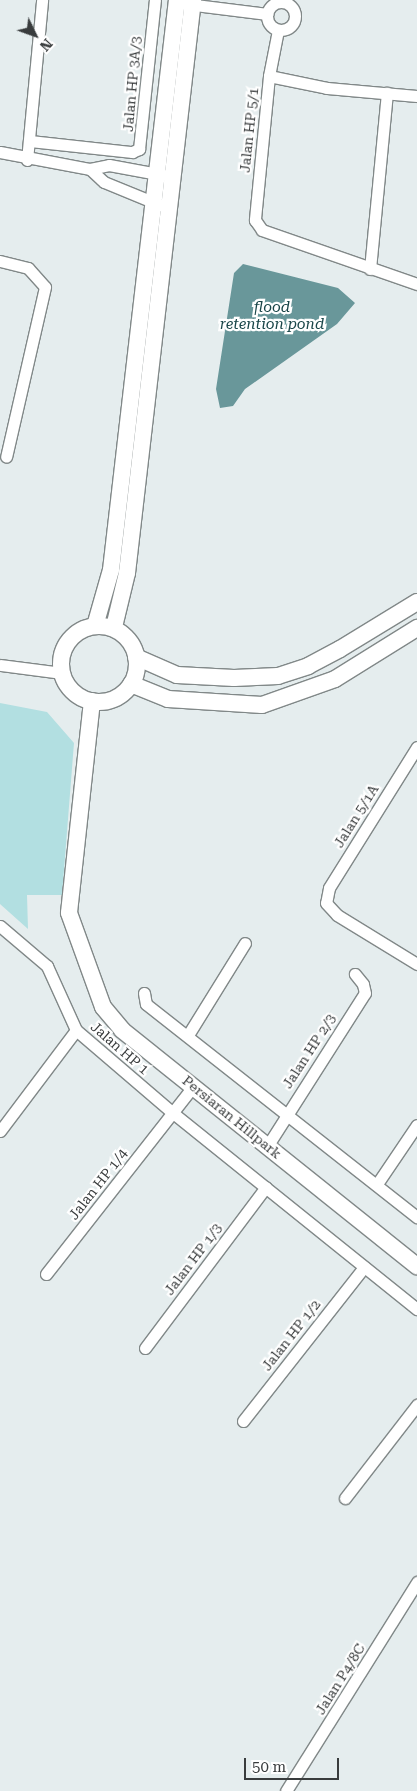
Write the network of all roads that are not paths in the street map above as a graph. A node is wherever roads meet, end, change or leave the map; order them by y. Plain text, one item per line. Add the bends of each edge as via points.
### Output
1 (42, 0) edge
2 (155, 0) edge
3 (280, 1) edge
4 (185, 2) edge
5 (267, 14) junction
6 (278, 30) junction
7 (269, 76) junction
8 (387, 93) junction
9 (417, 96) edge
10 (30, 141) junction
11 (0, 152) edge
12 (27, 160) junction
13 (90, 169) junction
14 (166, 176) junction
15 (163, 205) junction
16 (0, 261) edge
17 (370, 269) junction
18 (417, 284) edge
19 (6, 457) dead end
20 (417, 602) edge
21 (95, 626) junction
22 (114, 627) junction
23 (417, 628) edge
24 (136, 657) junction
25 (0, 665) edge
26 (62, 673) junction
27 (131, 684) junction
28 (98, 701) junction
29 (417, 747) edge
30 (0, 927) edge
31 (245, 943) dead end
32 (417, 964) edge
33 (355, 974) dead end
34 (144, 993) dead end
35 (76, 1030) junction
36 (188, 1035) junction
37 (194, 1085) junction
38 (286, 1112) junction
39 (173, 1113) junction
40 (417, 1125) edge
41 (0, 1131) edge
42 (268, 1145) junction
43 (377, 1184) junction
44 (266, 1187) junction
45 (417, 1217) edge
46 (417, 1266) edge
47 (364, 1267) junction
48 (46, 1274) dead end
49 (417, 1309) edge
50 (145, 1348) dead end
51 (417, 1405) edge
52 (243, 1421) dead end
53 (346, 1498) dead end
54 (417, 1582) edge
55 (286, 1791) edge

1 - 10 street
2 - 10 street, Jalan HP 3A/3 via 139,149 132,152
3 - 5 street via 270,7
3 - 6 street via 290,5 296,17 289,28
4 - 5 street
4 - 14 street
5 - 6 street via 268,24
6 - 7 street, Jalan HP 5/1
7 - 8 street via 327,88
7 - 17 street, Jalan HP 5/1 via 255,220 262,230
8 - 9 street
8 - 17 street
10 - 12 street
11 - 12 street
12 - 13 street
13 - 14 street via 109,165
13 - 15 street via 104,182
14 - 15 street
15 - 21 street via 111,570
15 - 22 street via 127,573
16 - 19 street via 28,268 45,287
17 - 18 street
20 - 24 street via 340,649 308,666 278,676 177,675
21 - 22 street
21 - 26 street via 82,630 65,648
22 - 24 street via 126,638
23 - 27 street via 335,679 262,705 168,700
24 - 27 street
25 - 26 street
26 - 28 street via 73,692
27 - 28 street via 124,693
28 - 37 street, Persiaran Hillpark via 78,944 104,1007 116,1022
29 - 32 street, Jalan 5/1A via 329,888 326,903 337,915
30 - 35 street, Jalan HP 1 via 47,966
31 - 36 street
33 - 38 street, Jalan HP 2/3 via 363,984 364,993
34 - 36 street via 146,1004
35 - 39 street, Jalan HP 1
35 - 41 street
36 - 38 street
37 - 39 street
37 - 42 street, Persiaran Hillpark
38 - 42 street, Jalan HP 2/3
38 - 43 street
39 - 44 street, Jalan HP 1
39 - 48 street, Jalan HP 1/4
40 - 43 street
42 - 46 street, Persiaran Hillpark
43 - 45 street
44 - 47 street, Jalan HP 1
44 - 50 street, Jalan HP 1/3
47 - 49 street, Jalan HP 1
47 - 52 street, Jalan HP 1/2
51 - 53 street
54 - 55 street, Jalan P4/8C

